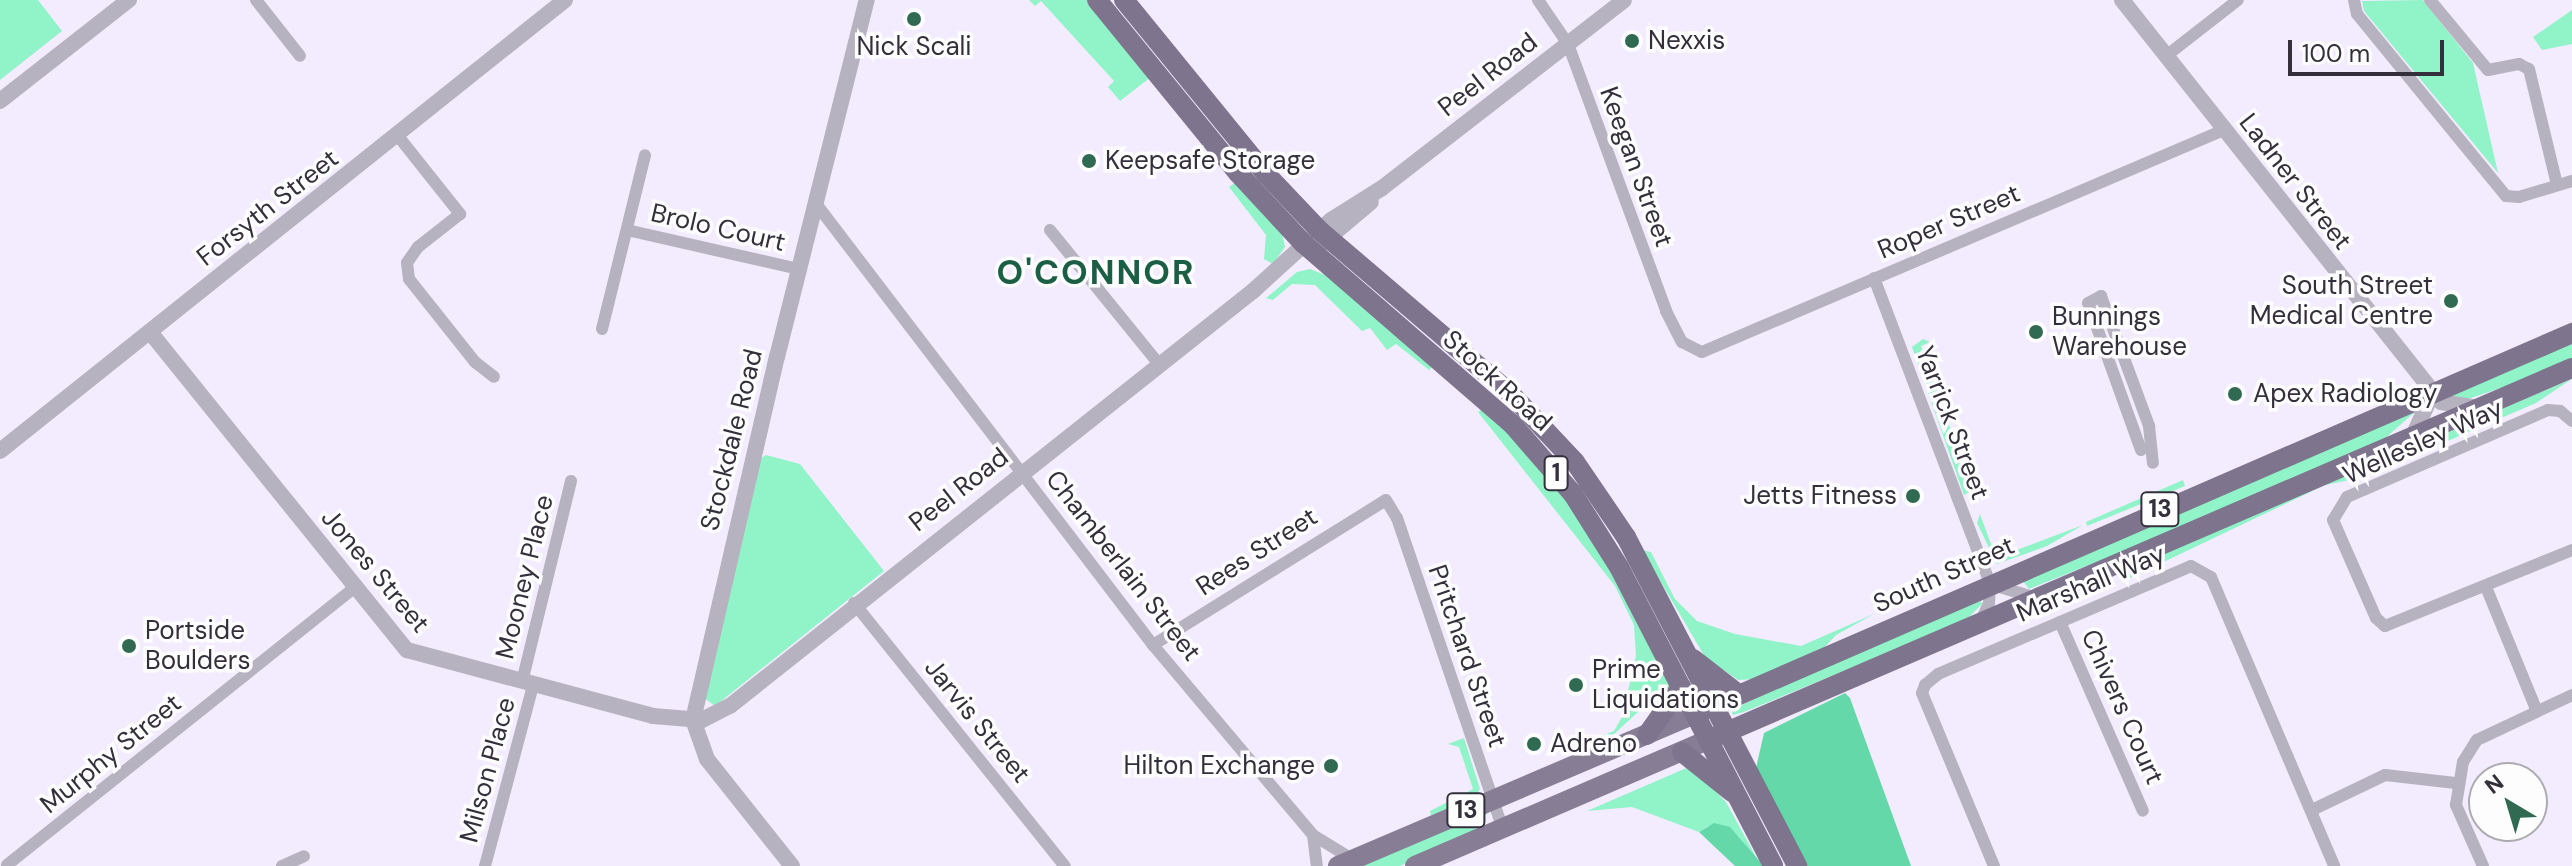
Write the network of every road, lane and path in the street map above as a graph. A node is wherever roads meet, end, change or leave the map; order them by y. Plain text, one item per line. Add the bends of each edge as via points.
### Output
1 (129, 0) edge
2 (256, 0) edge
3 (565, 0) edge
4 (867, 0) edge
5 (1097, 0) edge
6 (1124, 0) edge
7 (1538, 0) edge
8 (1624, 0) edge
9 (2122, 0) edge
10 (2238, 0) edge
11 (2354, 0) edge
12 (2430, 0) edge
13 (1568, 44) junction
14 (300, 56) dead end
15 (2166, 56) junction
16 (0, 101) edge
17 (2224, 130) junction
18 (398, 136) junction
19 (645, 155) dead end
20 (2572, 181) edge
21 (2557, 185) junction
22 (817, 205) junction
23 (627, 230) junction
24 (1050, 230) dead end
25 (1315, 241) junction
26 (799, 269) junction
27 (1874, 278) junction
28 (602, 329) dead end
29 (150, 332) junction
30 (2572, 333) edge
31 (1692, 349) joint
32 (1159, 364) junction
33 (2572, 368) edge
34 (494, 377) dead end
35 (2433, 392) junction
36 (2479, 408) junction
37 (2572, 421) edge
38 (2413, 436) junction
39 (2141, 450) dead end
40 (0, 451) edge
41 (2153, 463) dead end
42 (1021, 471) junction
43 (571, 481) dead end
44 (1386, 500) joint
45 (2572, 550) edge
46 (1990, 584) junction
47 (355, 587) junction
48 (2486, 587) junction
49 (2038, 599) junction
50 (854, 603) junction
51 (2060, 622) junction
52 (1980, 624) junction
53 (1153, 645) junction
54 (1689, 657) junction
55 (528, 684) junction
56 (1681, 687) junction
57 (1738, 694) junction
58 (2572, 695) edge
59 (2536, 709) junction
60 (1704, 710) junction
61 (1767, 715) junction
62 (693, 720) junction
63 (1647, 735) junction
64 (1717, 736) junction
65 (1682, 752) junction
66 (1739, 756) junction
67 (2456, 783) junction
68 (1735, 795) junction
69 (1492, 799) junction
70 (2312, 810) junction
71 (2143, 811) dead end
72 (1503, 829) junction
73 (1313, 835) junction
74 (0, 856) edge
75 (304, 856) dead end
76 (1344, 864) edge
77 (2330, 865) edge
78 (8, 866) edge
79 (282, 866) edge
80 (485, 866) edge
81 (792, 866) edge
82 (1065, 866) edge
83 (1317, 866) edge
84 (1415, 866) edge
85 (1773, 866) edge
86 (1797, 866) edge
87 (1994, 866) edge
88 (2483, 866) edge

1 - 16 street
2 - 14 street
3 - 18 street, Forsyth Street
4 - 22 street, Stockdale Road
5 - 25 highway, Stock Road / 1 via 1238,173
6 - 25 highway, Stock Road / 1
7 - 13 street, Keegan Street
8 - 13 street, Peel Road
9 - 15 street, Ladner Street
10 - 15 street
11 - 21 street via 2357,14 2496,188 2519,197
12 - 21 street via 2488,70 2519,64 2529,69
13 - 25 street, Peel Road
13 - 31 street, Keegan Street via 1666,311
15 - 17 street, Ladner Street
17 - 27 street, Roper Street
17 - 35 street, Ladner Street
18 - 29 street, Forsyth Street
18 - 34 street via 460,214 418,247 407,263 409,279 475,362
19 - 23 street, Brolo Court
20 - 21 street
22 - 26 street, Stockdale Road
22 - 42 street, Chamberlain Street
23 - 26 street, Brolo Court
23 - 28 street, Brolo Court
24 - 32 street
25 - 32 street, Peel Road
25 - 54 highway, Stock Road / 1 via 1509,392 1561,445 1611,512
25 - 56 highway, Stock Road / 1 via 1493,406 1554,471 1602,539
26 - 62 street, Stockdale Road
27 - 31 street, Roper Street via 1702,352
27 - 46 street, Yarrick Street
29 - 40 street, Forsyth Street
29 - 47 street, Jones Street
30 - 35 highway, South Street / 13
32 - 42 street, Peel Road
33 - 36 highway, 13
35 - 36 street, Ladner Street via 2452,406
35 - 38 street
35 - 46 highway, South Street / 13
36 - 38 highway, 13
37 - 48 street, Wellesley Way via 2560,411 2548,410 2347,497 2337,507 2333,520 2376,618 2385,626
38 - 49 highway, 13
39 - 41 street via 2088,303 2101,296 2149,426
42 - 50 street, Peel Road
42 - 53 street, Chamberlain Street
43 - 55 street, Mooney Place
44 - 53 street, Rees Street
44 - 69 street, Pritchard Street via 1397,518
45 - 48 street, Wellesley Way
46 - 49 street
46 - 52 street
46 - 57 highway, South Street / 13
47 - 55 street, Jones Street via 397,641 419,657
47 - 78 street, Murphy Street
48 - 59 street
49 - 52 highway, 13
50 - 62 street, Peel Road via 730,706
50 - 82 street, Jarvis Street
51 - 70 street, Marshall Way via 2191,566 2202,568
51 - 71 street, Chivers Court
51 - 87 street, Marshall Way via 1938,674 1922,693
52 - 61 highway, 13
53 - 73 street, Chamberlain Street
54 - 57 highway
54 - 60 highway, Stock Road / 1
55 - 62 street, Jones Street via 653,716
55 - 80 street, Milson Place
56 - 60 highway, Stock Road / 1
56 - 63 highway
57 - 60 highway, South Street / 13
58 - 59 street
59 - 67 street via 2477,740
60 - 63 main road, South Street / 13
60 - 64 highway, Stock Road / 1
61 - 64 highway, 13
61 - 66 highway
62 - 81 street via 707,759
63 - 69 main road, South Street / 13
64 - 65 main road, 13
64 - 66 highway, Stock Road / 1
64 - 68 highway, Stock Road / 1
65 - 68 highway
65 - 72 main road, 13
66 - 86 highway, Stock Road / 1
67 - 70 street via 2385,775
67 - 88 street via 2456,805
68 - 85 highway, Stock Road / 1
69 - 72 street, Pritchard Street
69 - 76 main road, South Street / 13
70 - 77 street, Marshall Way
72 - 84 main road, 13
73 - 76 street, Chamberlain Street
73 - 83 street
74 - 78 street
75 - 79 street

